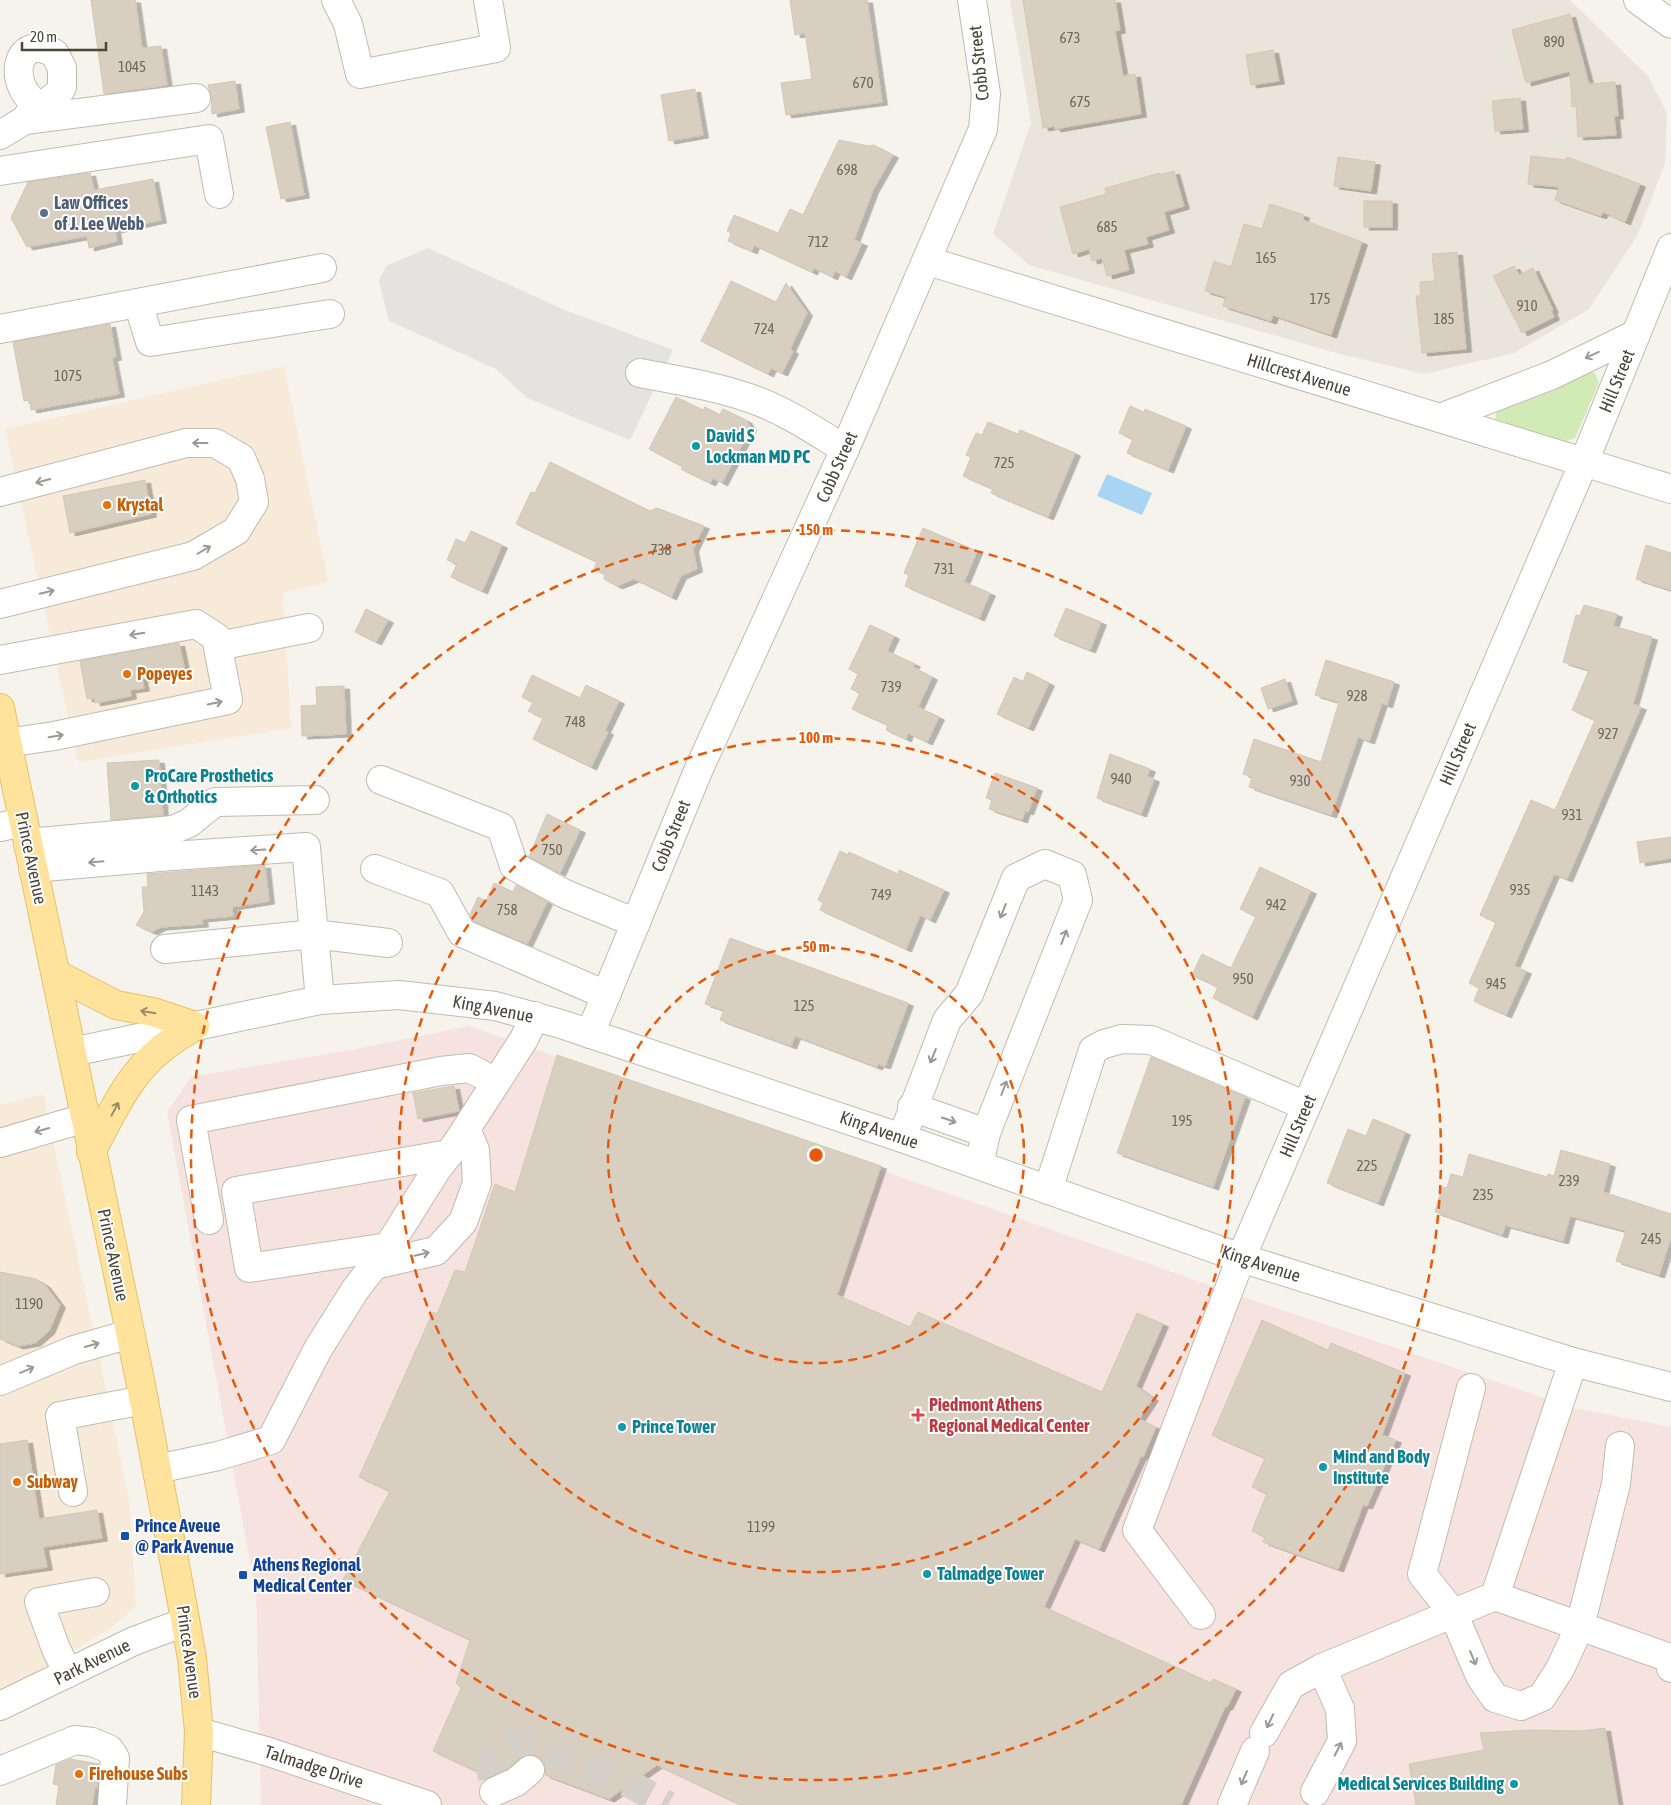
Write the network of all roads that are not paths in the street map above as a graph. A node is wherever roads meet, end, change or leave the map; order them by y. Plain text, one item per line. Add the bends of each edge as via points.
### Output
1 (336, 0) edge
2 (488, 0) edge
3 (972, 0) edge
4 (1638, 0) edge
5 (1671, 24) edge
6 (196, 98) dead end
7 (0, 135) edge
8 (0, 171) edge
9 (218, 194) dead end
10 (1671, 248) edge
11 (928, 261) junction
12 (322, 268) dead end
13 (138, 303) junction
14 (330, 314) dead end
15 (0, 329) edge
16 (1636, 334) junction
17 (640, 373) dead end
18 (1440, 418) junction
19 (845, 449) junction
20 (1584, 462) junction
21 (1671, 489) edge
22 (0, 492) edge
23 (0, 604) edge
24 (309, 628) dead end
25 (218, 646) junction
26 (0, 660) edge
27 (0, 708) edge
28 (4, 743) edge
29 (381, 780) dead end
30 (315, 800) dead end
31 (21, 840) edge
32 (375, 869) dead end
33 (636, 922) junction
34 (314, 934) junction
35 (388, 943) dead end
36 (165, 949) dead end
37 (56, 974) junction
38 (606, 995) junction
39 (320, 1000) junction
40 (536, 1016) junction
41 (195, 1026) junction
42 (590, 1034) junction
43 (72, 1052) junction
44 (496, 1082) junction
45 (1306, 1106) junction
46 (912, 1107) junction
47 (84, 1118) junction
48 (466, 1129) junction
49 (986, 1133) junction
50 (902, 1138) junction
51 (0, 1143) edge
52 (92, 1152) junction
53 (449, 1154) junction
54 (979, 1165) junction
55 (1048, 1190) junction
56 (209, 1220) dead end
57 (381, 1256) junction
58 (1241, 1258) junction
59 (130, 1334) junction
60 (1572, 1362) junction
61 (0, 1381) edge
62 (1671, 1387) edge
63 (1471, 1388) dead end
64 (144, 1400) junction
65 (1620, 1446) dead end
66 (157, 1469) junction
67 (74, 1492) dead end
68 (95, 1592) dead end
69 (1496, 1596) junction
70 (1453, 1613) junction
71 (1202, 1615) dead end
72 (185, 1622) junction
73 (1580, 1626) junction
74 (1671, 1661) edge
75 (1322, 1668) junction
76 (68, 1673) junction
77 (0, 1706) edge
78 (199, 1732) junction
79 (530, 1770) dead end
80 (0, 1771) edge
81 (492, 1792) edge
82 (1316, 1792) dead end
83 (112, 1805) edge
84 (196, 1805) edge
85 (428, 1805) edge
86 (1232, 1805) edge

1 - 2 street via 348,24 360,74 496,48
3 - 11 street, Cobb Street via 986,94 983,129
4 - 5 street
6 - 7 street via 30,112
8 - 9 street via 209,139
10 - 16 street, Hill Street
11 - 18 street, Hillcrest Avenue
11 - 19 street, Cobb Street
12 - 13 street
13 - 14 street via 150,342
13 - 15 street
16 -> 18 street via 1552,375
16 - 20 street, Hill Street
17 - 19 street via 751,398
18 - 20 street, Hillcrest Avenue
19 - 33 street, Cobb Street via 698,771
20 - 21 street, Hillcrest Avenue
20 - 45 street, Hill Street
23 -> 22 street via 193,556 236,531 254,502 250,479 241,458 215,443 186,443
24 - 25 street
25 -> 26 street via 216,637 196,624
28 -> 25 street via 54,736 228,700
27 - 28 main road, Prince Avenue
28 - 31 main road, Prince Avenue
29 - 33 street via 501,827 514,866 565,894
30 - 31 street via 215,802 189,823 173,830
34 -> 31 street via 306,847 171,856
31 - 37 main road, Prince Avenue
32 - 38 street via 440,893 462,934
33 - 38 street, Cobb Street
34 - 35 street
34 - 36 street
34 - 39 street
41 -> 37 main road via 153,1012 116,1005
37 - 43 main road, Prince Avenue
38 - 42 street, Cobb Street
39 - 40 street, King Avenue via 399,995 495,1006
39 - 41 street, King Avenue
40 - 42 street, King Avenue
40 - 44 street
41 - 43 street, King Avenue
52 -> 41 main road via 120,1099 141,1069 159,1050
42 - 50 street, King Avenue
43 - 47 main road, Prince Avenue
44 - 48 street
44 - 56 street via 469,1068 440,1071 191,1120
45 - 55 street via 1151,1040 1122,1039 1104,1044 1093,1050
45 - 58 street, Hill Street
46 -> 49 street
49 -> 46 street via 1078,900 1072,875 1045,864 1016,878 969,994 947,1020
46 - 50 street
47 -> 51 street
47 - 52 main road, Prince Avenue
48 - 53 street
57 -> 48 street via 436,1251 463,1222 477,1183 475,1150
49 - 54 street
50 - 54 street, King Avenue
52 - 59 main road, Prince Avenue
53 - 57 street
53 - 57 street via 236,1191 249,1268
54 - 55 street, King Avenue
55 - 58 street, King Avenue
57 - 66 street via 318,1349 271,1440
58 - 60 street, King Avenue
58 - 71 street, Hill Street via 1137,1530
61 -> 59 street via 74,1350
59 - 64 main road, Prince Avenue
60 - 62 street, King Avenue
60 - 69 street
63 - 70 street via 1422,1574
64 - 66 main road, Prince Avenue
64 - 67 street via 60,1416
65 - 73 street via 1616,1484
66 - 72 main road, Prince Avenue
68 - 76 street via 39,1602
69 - 70 street
69 - 73 street
70 -> 73 street via 1480,1676 1495,1698 1520,1706 1542,1698
70 - 75 street
72 - 76 street, Park Avenue via 134,1641
72 - 78 main road, Prince Avenue
73 - 74 street
82 -> 75 street via 1342,1741 1340,1708
75 -> 86 street via 1291,1685 1260,1742
76 - 77 street, Park Avenue
78 - 84 main road, Prince Avenue
78 - 85 street, Talmadge Drive
79 - 81 street via 516,1782
80 - 83 street via 75,1740 92,1742 109,1749 115,1758

